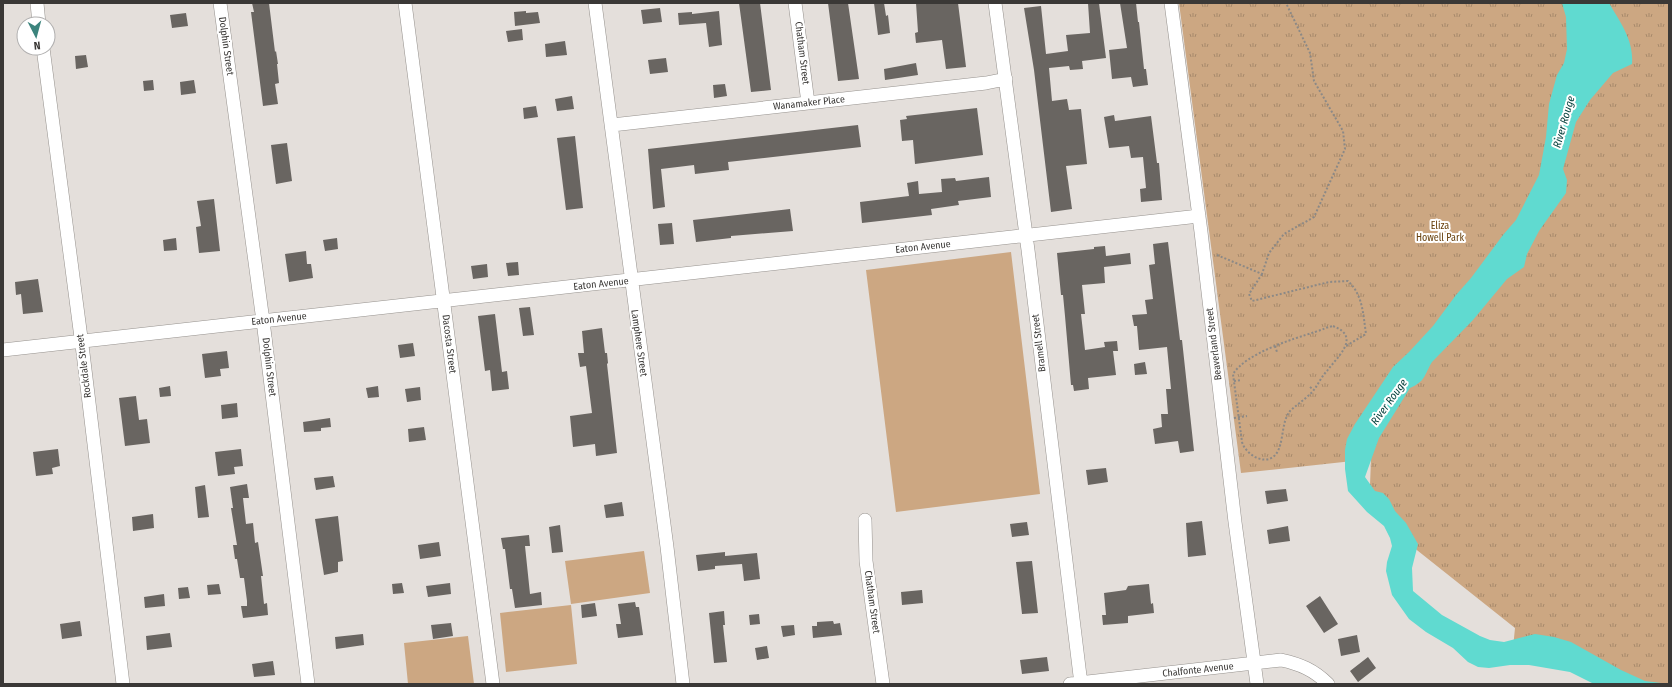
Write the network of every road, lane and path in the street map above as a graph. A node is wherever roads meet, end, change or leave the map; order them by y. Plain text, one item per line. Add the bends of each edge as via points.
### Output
1 (36, 3) edge
2 (220, 3) edge
3 (405, 3) edge
4 (595, 3) edge
5 (796, 3) edge
6 (995, 3) edge
7 (1171, 3) edge
8 (1286, 3) edge
9 (38, 16) edge
10 (44, 56) edge
11 (1006, 80) junction
12 (808, 103) junction
13 (612, 125) junction
14 (1199, 216) junction
15 (1026, 235) junction
16 (1204, 253) junction
17 (1262, 274) junction
18 (631, 281) junction
19 (444, 301) junction
20 (263, 321) junction
21 (81, 342) junction
22 (1275, 346) junction
23 (1346, 346) junction
24 (3, 350) edge
25 (1278, 352) dead end
26 (1310, 387) dead end
27 (1314, 390) junction
28 (865, 520) dead end
29 (1255, 664) junction
30 (123, 684) edge
31 (308, 684) edge
32 (493, 684) edge
33 (683, 684) edge
34 (883, 684) edge
35 (1077, 684) edge
36 (1257, 684) edge
37 (1328, 684) edge

1 - 9 street
2 - 20 street, Dolphin Street
3 - 19 street, Dacosta Street
4 - 13 street, Lamphere Street
5 - 12 street, Chatham Street
6 - 11 street, Bramell Street
7 - 14 street, Beaverland Street
8 - 17 path via 1310,54 1314,81 1343,131 1345,149 1314,217 1284,234 1269,254
10 - 21 street, Rockdale Street
11 - 12 street, Wanamaker Place
11 - 15 street, Bramell Street
12 - 13 street, Wanamaker Place
13 - 18 street, Lamphere Street
14 - 15 street, Eaton Avenue
14 - 16 street, Beaverland Street
15 - 18 street, Eaton Avenue
15 - 35 street, Bramell Street
16 - 17 path
16 - 29 street, Beaverland Street via 1235,522
17 - 23 path via 1249,294 1252,301 1329,282 1348,281 1357,289 1366,334
18 - 19 street, Eaton Avenue
18 - 33 street, Lamphere Street
19 - 20 street, Eaton Avenue
19 - 32 street, Dacosta Street
20 - 21 street, Eaton Avenue
20 - 31 street, Dolphin Street
21 - 24 street, Eaton Avenue
21 - 30 street, Rockdale Street
22 - 23 path via 1333,326 1341,329 1346,337
22 - 25 path
22 - 27 path via 1237,368 1233,374 1243,446 1252,456 1267,459 1274,456 1279,449 1289,413
23 - 27 path
26 - 27 path
28 - 34 street, Chatham Street via 866,561
29 - 35 street, Chalfonte Avenue
29 - 36 street, Beaverland Street
29 - 37 street, Chalfonte Avenue via 1281,660 1296,663 1319,675

